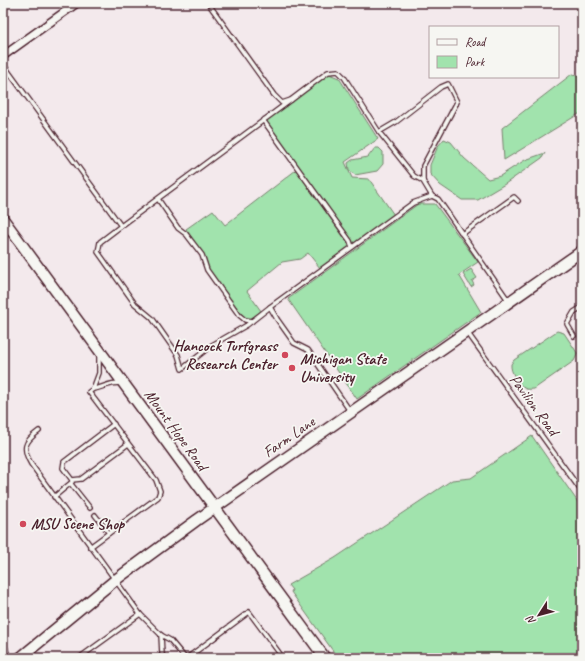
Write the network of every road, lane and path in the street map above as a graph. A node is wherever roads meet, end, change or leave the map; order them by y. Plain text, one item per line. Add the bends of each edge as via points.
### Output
1 (77, 3) edge
2 (208, 3) edge
3 (3, 56) edge
4 (3, 64) edge
5 (291, 100) junction
6 (263, 120) junction
7 (380, 132) junction
8 (423, 181) junction
9 (432, 196) junction
10 (158, 199) junction
11 (518, 201) dead end
12 (3, 219) edge
13 (121, 226) junction
14 (462, 234) junction
15 (352, 247) junction
16 (582, 251) edge
17 (510, 302) junction
18 (270, 307) junction
19 (582, 307) edge
20 (252, 321) junction
21 (467, 332) junction
22 (574, 336) dead end
23 (98, 348) junction
24 (124, 383) junction
25 (93, 389) junction
26 (351, 413) junction
27 (114, 424) junction
28 (38, 431) dead end
29 (128, 444) junction
30 (71, 482) junction
31 (582, 492) edge
32 (54, 497) junction
33 (214, 507) junction
34 (90, 508) dead end
35 (95, 514) dead end
36 (109, 533) junction
37 (90, 547) junction
38 (114, 581) junction
39 (140, 614) junction
40 (161, 635) junction
41 (20, 658) edge
42 (79, 658) edge
43 (164, 658) edge
44 (186, 658) edge
45 (283, 658) edge
46 (325, 658) edge

1 - 3 street
2 - 5 lane via 274,95 282,103
4 - 13 lane
5 - 6 lane
5 - 7 lane via 328,72 338,71
6 - 10 lane
6 - 15 lane
7 - 8 lane via 414,176
7 - 8 lane via 448,84 457,102 423,166
8 - 9 lane
9 - 14 lane via 438,199
9 - 15 lane via 413,203
10 - 13 lane
10 - 20 lane via 178,228 202,255 207,270 239,316
11 - 14 lane via 514,197
12 - 23 street, Mount Hope Road
13 - 20 lane via 100,242 98,252 135,304 152,318 178,355 182,369 212,345
14 - 17 lane
15 - 18 lane
16 - 17 street, Farm Lane
17 - 21 street, Farm Lane
18 - 20 lane
18 - 26 lane via 294,343 308,350
19 - 22 lane via 574,312 567,324
21 - 26 street, Farm Lane
21 - 31 lane, Pavilion Road
23 - 24 street, Mount Hope Road
23 - 25 lane via 99,372
24 - 25 lane via 108,384
24 - 33 street, Mount Hope Road
25 - 27 lane via 89,392
26 - 33 street, Farm Lane
27 - 29 lane
27 - 30 lane via 64,462 63,468
28 - 32 lane via 31,436 25,448 27,456
29 - 30 lane via 81,479
29 - 36 lane via 156,480 160,491 158,497
30 - 32 lane
30 - 34 lane
32 - 37 lane
33 - 38 street, Farm Lane
33 - 46 street, Mount Hope Road
35 - 36 lane
36 - 37 lane
37 - 38 lane
38 - 39 lane
38 - 41 street, Farm Lane
39 - 40 lane
39 - 42 lane
40 - 43 lane
40 - 44 lane via 170,640
44 - 45 lane via 249,612

